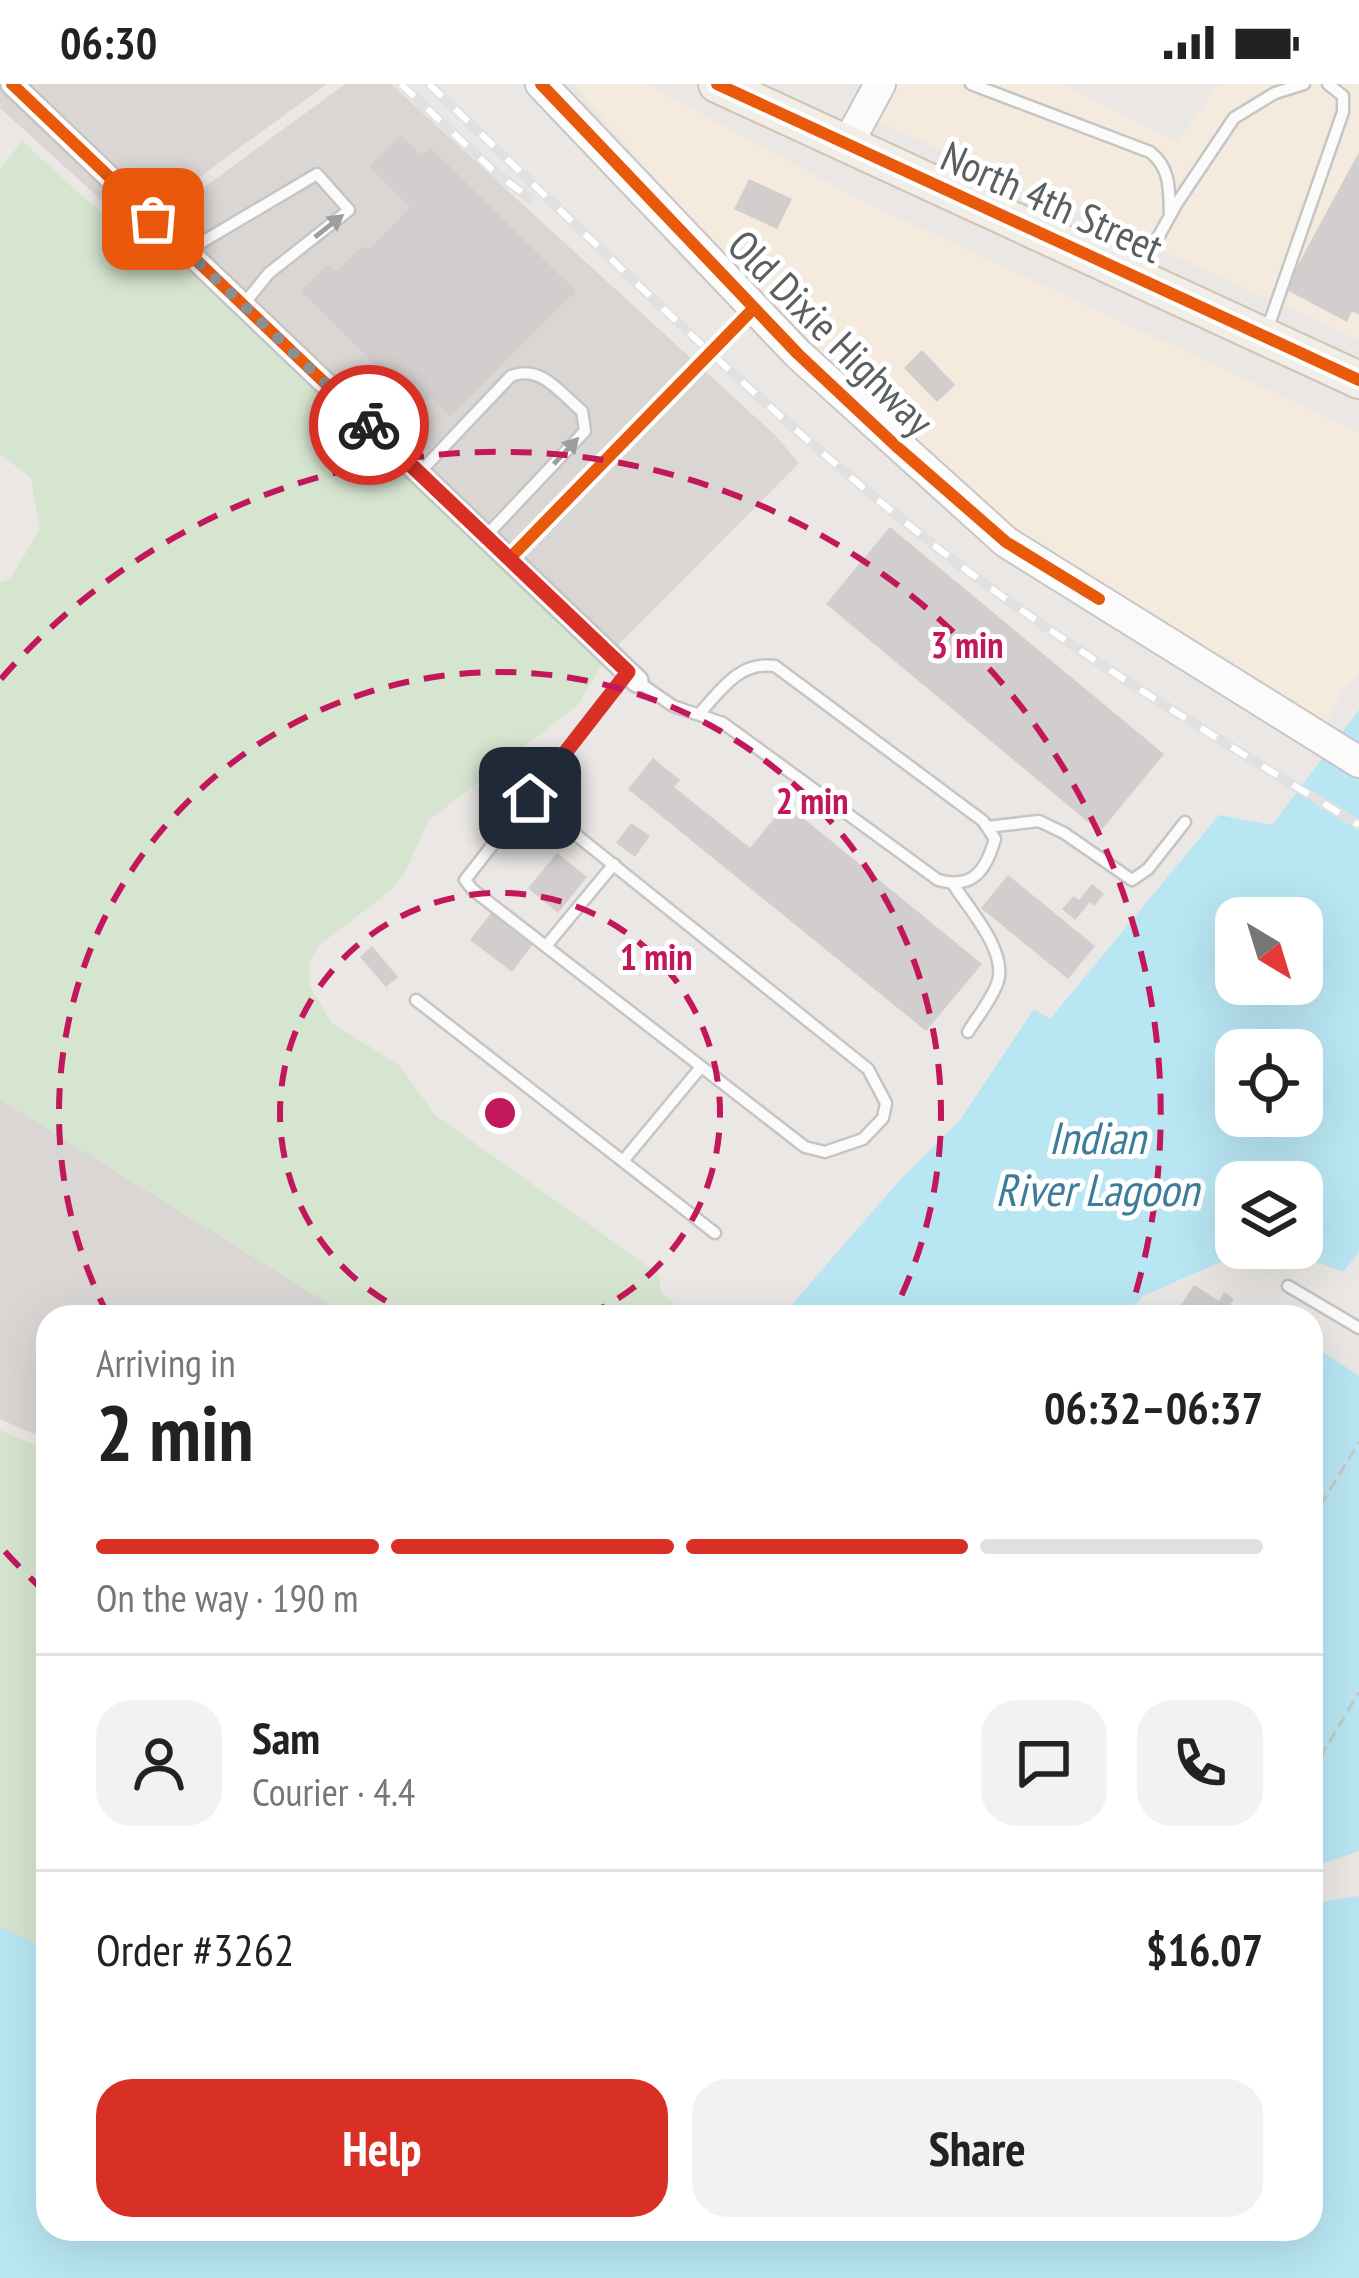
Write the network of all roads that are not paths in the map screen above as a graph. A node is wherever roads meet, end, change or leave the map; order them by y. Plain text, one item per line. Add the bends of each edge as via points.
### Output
1 (541, 84) edge
2 (717, 84) edge
3 (880, 84) edge
4 (971, 84) edge
5 (1304, 84) edge
6 (1328, 84) edge
7 (1355, 84) edge
8 (10, 92) edge
9 (1343, 96) junction
10 (847, 146) junction
11 (1170, 215) junction
12 (187, 251) junction
13 (1137, 276) junction
14 (243, 305) junction
15 (1265, 336) junction
16 (1359, 380) edge
17 (419, 473) junction
18 (485, 536) junction
19 (632, 676) junction
20 (699, 714) junction
21 (1359, 762) edge
22 (530, 798) junction
23 (1185, 822) dead end
24 (987, 827) junction
25 (614, 864) junction
26 (953, 884) junction
27 (546, 946) junction
28 (416, 1000) dead end
29 (968, 1032) dead end
30 (701, 1067) junction
31 (623, 1161) junction
32 (716, 1233) dead end
33 (1288, 1286) dead end
34 (1320, 1305) edge
35 (1323, 1307) edge
36 (1359, 1328) edge

1 - 21 street, Old Dixie Highway via 798,355 1006,542
2 - 10 main road, North 4th Street
3 - 10 street
4 - 11 lane via 1150,152 1166,172
5 - 11 lane via 1234,118
6 - 9 lane
7 - 9 lane
8 - 12 street
9 - 15 lane
10 - 13 main road, North 4th Street
11 - 13 lane
12 - 14 street
14 -> 12 lane via 269,273 349,210 316,174
13 - 15 main road, North 4th Street
14 - 17 street
15 - 16 main road, North 4th Street
17 - 18 street
18 -> 17 lane via 585,431 582,411 535,371 524,371
18 - 19 street
19 - 20 lane
19 - 22 lane
20 - 24 lane via 739,672 775,666
20 - 26 lane
22 - 25 lane
22 - 27 lane via 465,880
23 - 24 lane via 1132,880 1039,821
24 - 26 lane via 995,839 988,864 970,882
25 - 27 lane
25 - 30 lane via 868,1069 886,1103 883,1118 863,1139 824,1152 805,1147
26 - 29 lane via 999,971
27 - 30 lane
28 - 31 lane
30 - 31 lane
31 - 32 lane
33 - 34 lane
35 - 36 lane

